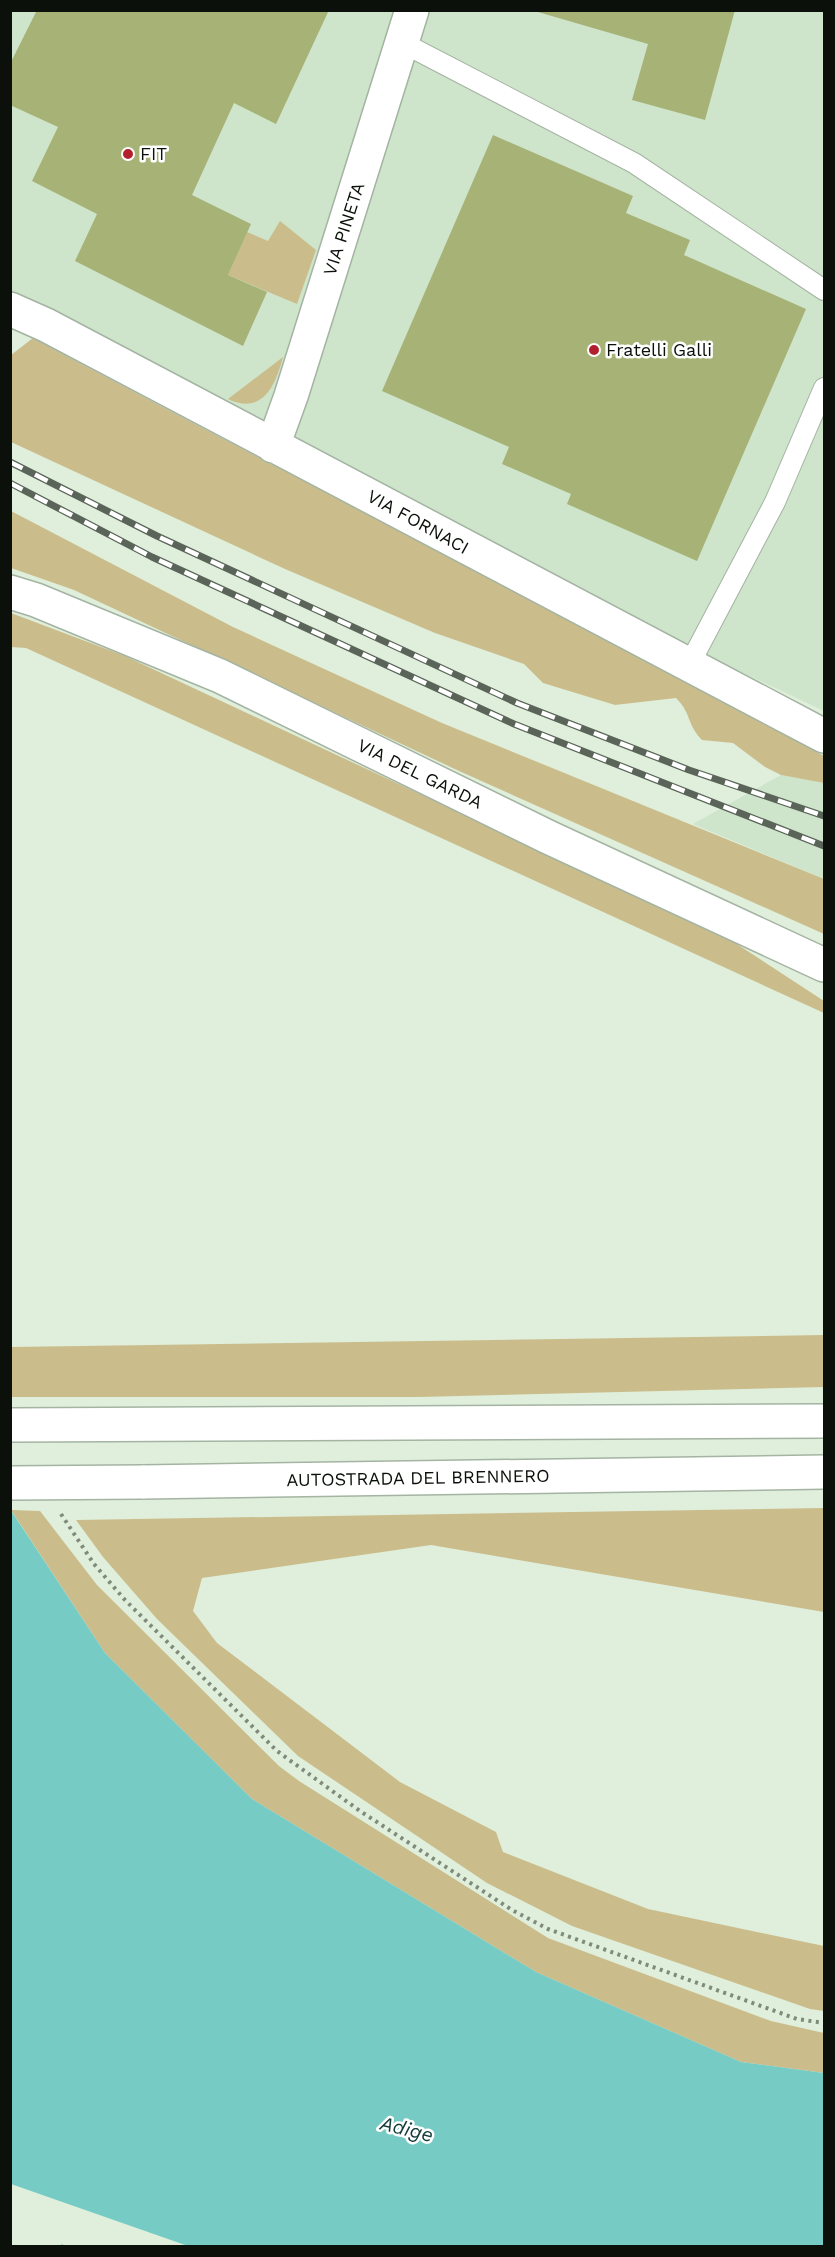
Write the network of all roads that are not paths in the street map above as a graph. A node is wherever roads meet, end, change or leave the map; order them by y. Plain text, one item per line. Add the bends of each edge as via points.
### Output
1 (412, 10) edge
2 (403, 43) junction
3 (825, 290) edge
4 (10, 309) edge
5 (825, 388) edge
6 (273, 446) junction
7 (10, 592) edge
8 (689, 664) junction
9 (825, 736) edge
10 (825, 965) edge
11 (825, 1421) edge
12 (10, 1425) edge
13 (825, 1472) edge
14 (10, 1483) edge

1 - 2 main road, VIA PINETA
2 - 3 lane via 634,163
2 - 6 main road, VIA PINETA
4 - 6 main road, VIA FORNACI
5 - 8 lane via 775,502
6 - 8 main road, VIA FORNACI
7 - 10 main road, VIA DEL GARDA via 220,676 548,837
8 - 9 main road, VIA FORNACI
11 - 12 main road
13 - 14 main road, AUTOSTRADA DEL BRENNERO, bridge

